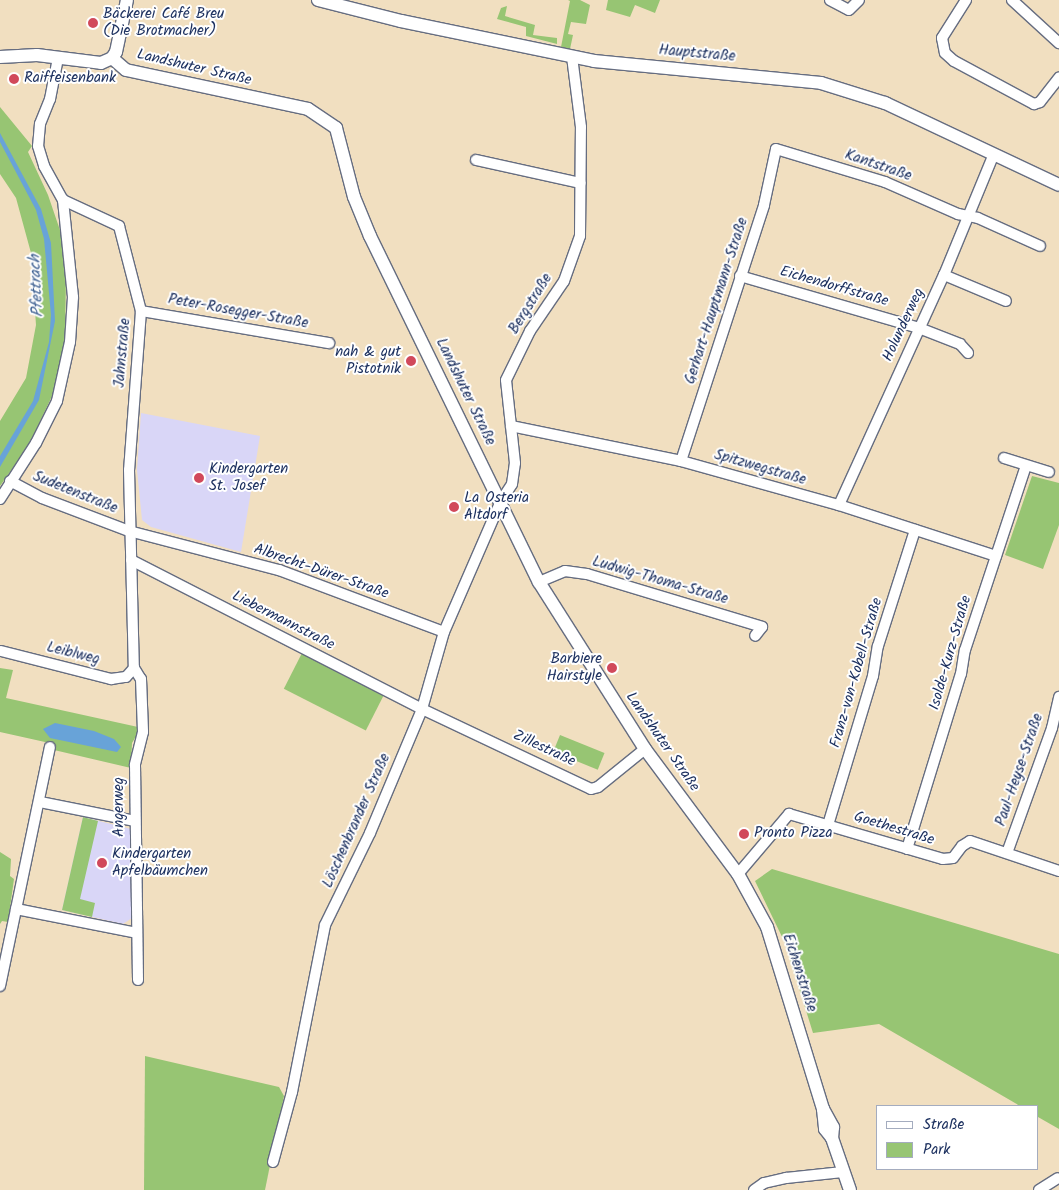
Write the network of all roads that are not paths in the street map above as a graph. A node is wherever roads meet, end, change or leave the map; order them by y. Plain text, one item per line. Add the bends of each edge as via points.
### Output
1 (127, 0) edge
2 (318, 0) edge
3 (830, 0) edge
4 (859, 0) edge
5 (966, 0) edge
6 (1017, 1) edge
7 (1059, 43) edge
8 (0, 57) edge
9 (572, 57) junction
10 (58, 58) junction
11 (112, 58) junction
12 (1059, 78) edge
13 (776, 149) joint
14 (993, 156) junction
15 (476, 160) dead end
16 (581, 182) junction
17 (1059, 185) edge
18 (63, 200) junction
19 (968, 216) junction
20 (1040, 246) dead end
21 (944, 275) junction
22 (740, 276) junction
23 (1006, 301) dead end
24 (141, 311) junction
25 (919, 328) junction
26 (329, 343) dead end
27 (968, 353) dead end
28 (511, 426) junction
29 (1004, 458) dead end
30 (682, 461) junction
31 (1026, 466) junction
32 (1049, 472) dead end
33 (10, 481) junction
34 (0, 499) edge
35 (501, 501) junction
36 (839, 505) junction
37 (915, 530) junction
38 (129, 531) junction
39 (996, 556) junction
40 (131, 560) junction
41 (539, 582) junction
42 (444, 632) junction
43 (756, 636) dead end
44 (0, 651) edge
45 (134, 668) junction
46 (1059, 697) edge
47 (422, 709) junction
48 (50, 747) dead end
49 (645, 749) junction
50 (40, 802) junction
51 (135, 821) junction
52 (828, 825) junction
53 (907, 849) junction
54 (1007, 853) junction
55 (725, 856) joint
56 (1059, 871) edge
57 (738, 874) junction
58 (16, 909) junction
59 (137, 933) junction
60 (138, 980) dead end
61 (0, 986) edge
62 (273, 1162) dead end
63 (843, 1172) junction
64 (1058, 1178) dead end
65 (754, 1190) edge
66 (850, 1190) edge
67 (1039, 1190) edge

1 - 11 street
2 - 9 street, Hauptstraße via 401,22
3 - 4 street via 849,10
5 - 12 street via 942,38 946,53 954,61 1034,104 1040,102
6 - 7 street
8 - 10 street via 37,55
9 - 14 street, Hauptstraße via 822,83 885,103
9 - 16 street, Bergstraße via 581,127
10 - 11 street via 101,63
10 - 18 street via 50,99 40,124 38,146 52,184
11 - 35 street, Landshuter Straße via 126,70 308,109 336,128 354,197 370,236
13 - 19 street, Kantstraße via 885,182
13 - 22 street, Gerhart-Hauptmann-Straße via 764,205
14 - 17 street, Hauptstraße
14 - 19 street, Holunderweg
15 - 16 street
16 - 28 street, Bergstraße via 580,236 564,281 530,331 506,380
18 - 24 street, Jahnstraße via 119,226
18 - 33 street, Sudetenstraße via 73,297 70,342 57,401 36,443
19 - 20 street, Kantstraße
19 - 21 street, Holunderweg
21 - 23 street
21 - 25 street, Holunderweg
22 - 25 street, Eichendorffstraße
22 - 30 street, Gerhart-Hauptmann-Straße
24 - 26 street, Peter-Rosegger-Straße
24 - 38 street, Jahnstraße via 132,429
25 - 27 street, Eichendorffstraße via 960,344
25 - 36 street, Holunderweg
28 - 30 street, Spitzwegstraße
28 - 35 street, Bergstraße via 515,463 512,484
29 - 31 street
30 - 36 street, Spitzwegstraße
31 - 32 street
31 - 39 street, Isolde-Kurz-Straße
33 - 34 street, Sudetenstraße
33 - 38 street, Sudetenstraße via 42,498
35 - 41 street, Landshuter Straße
35 - 42 street, Löschenbrander Straße
36 - 37 street, Spitzwegstraße
37 - 39 street, Spitzwegstraße
37 - 52 street, Franz-von-Kobell-Straße via 878,646 873,676
38 - 40 street, Jahnstraße
38 - 42 street, Albrecht-Dürer-Straße via 279,570
39 - 53 street, Isolde-Kurz-Straße via 964,650 961,674
40 - 45 street, Jahnstraße
40 - 47 street, Liebermannstraße
41 - 43 street, Ludwig-Thoma-Straße via 564,571 587,574 762,627
41 - 49 street, Landshuter Straße
42 - 47 street, Löschenbrander Straße
44 - 45 street, Leiblweg via 111,679 126,677
45 - 51 street, Angerweg via 142,679 142,732 136,765
46 - 54 street, Paul-Heyse-Straße via 1052,728
47 - 49 street, Zillestraße via 591,789 598,787
47 - 62 street, Löschenbrander Straße via 370,833 325,925 292,1092
48 - 50 street
49 - 55 street, Landshuter Straße
50 - 51 street
50 - 58 street
51 - 59 street, Angerweg
52 - 53 street, Goethestraße
52 - 57 street, Goethestraße via 793,814 786,816
53 - 54 street, Goethestraße via 948,860 970,842
54 - 56 street, Goethestraße
55 - 57 street, Eichenstraße
57 - 63 street, Eichenstraße via 773,945 823,1109 825,1129 832,1138
58 - 59 street
58 - 61 street
59 - 60 street, Angerweg
63 - 65 street via 786,1178 764,1183
63 - 66 street, Eichenstraße
64 - 67 street

